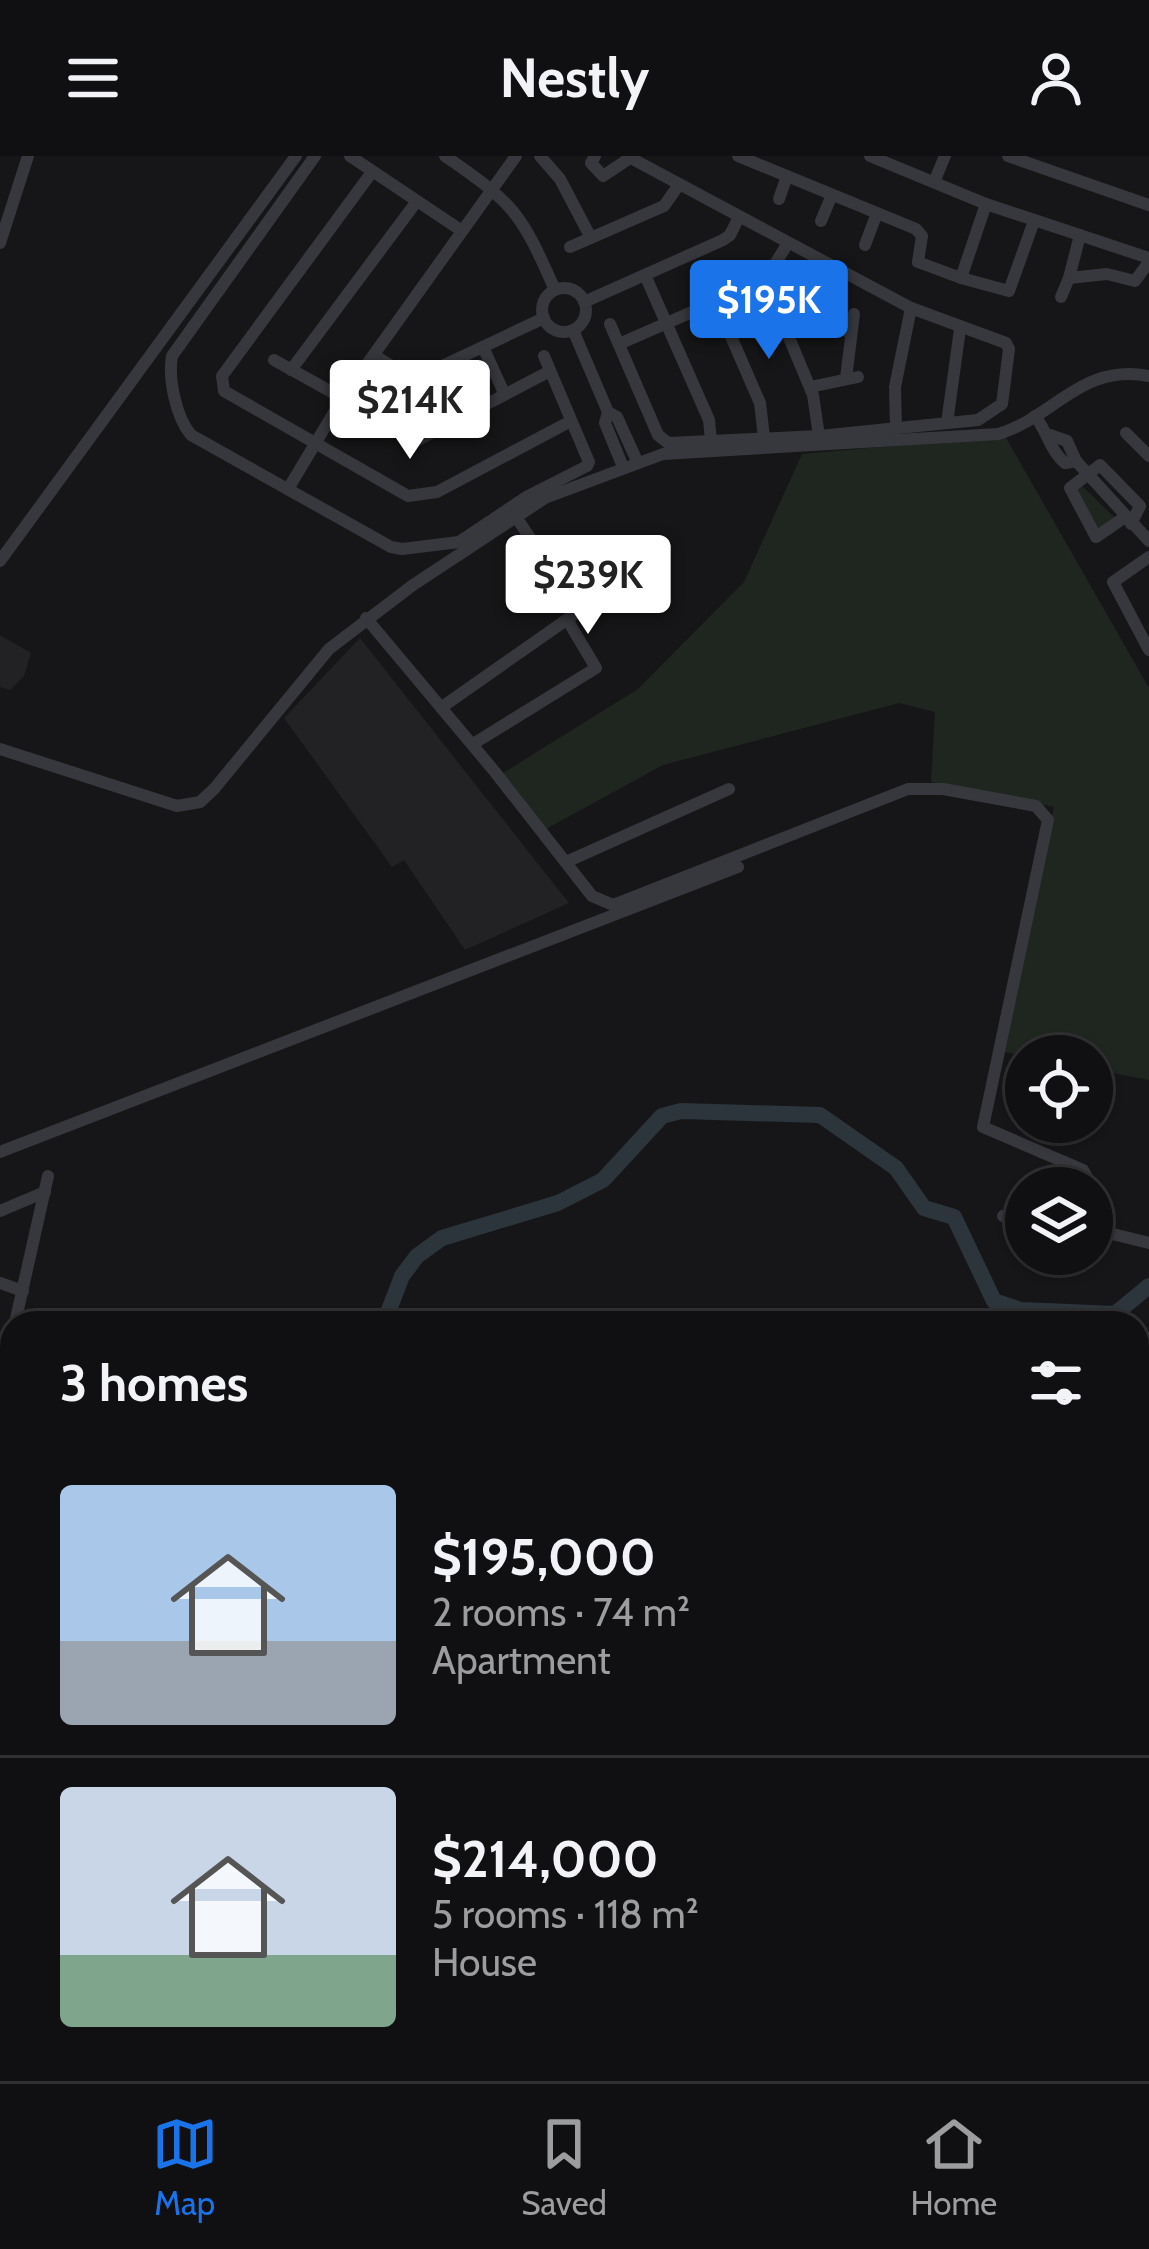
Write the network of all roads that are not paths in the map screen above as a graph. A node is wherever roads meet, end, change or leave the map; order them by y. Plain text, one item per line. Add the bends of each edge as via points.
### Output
1 (28, 156) edge
2 (296, 156) edge
3 (315, 156) edge
4 (350, 156) edge
5 (445, 156) edge
6 (516, 156) edge
7 (540, 156) edge
8 (595, 156) edge
9 (738, 156) edge
10 (870, 156) edge
11 (945, 156) edge
12 (1008, 156) edge
13 (629, 157) edge
14 (372, 172) junction
15 (787, 176) junction
16 (934, 182) junction
17 (678, 186) junction
18 (493, 189) junction
19 (832, 195) junction
20 (779, 199) dead end
21 (417, 201) junction
22 (986, 204) junction
23 (1149, 205) edge
24 (877, 213) junction
25 (738, 219) junction
26 (821, 220) dead end
27 (1034, 220) junction
28 (462, 231) junction
29 (1080, 235) junction
30 (592, 238) junction
31 (0, 243) edge
32 (788, 243) junction
33 (865, 245) dead end
34 (570, 247) dead end
35 (1149, 260) edge
36 (645, 275) junction
37 (961, 278) junction
38 (1069, 278) junction
39 (765, 280) junction
40 (555, 290) junction
41 (1061, 297) dead end
42 (773, 298) junction
43 (584, 302) junction
44 (716, 302) junction
45 (911, 308) junction
46 (854, 314) dead end
47 (544, 318) junction
48 (667, 323) junction
49 (610, 324) dead end
50 (960, 329) junction
51 (573, 330) junction
52 (850, 333) junction
53 (619, 344) junction
54 (483, 347) junction
55 (374, 355) junction
56 (544, 356) dead end
57 (274, 360) dead end
58 (291, 370) junction
59 (550, 370) junction
60 (1149, 376) edge
61 (810, 387) junction
62 (504, 393) junction
63 (342, 399) junction
64 (1035, 416) junction
65 (571, 421) junction
66 (947, 423) junction
67 (896, 428) junction
68 (1126, 433) dead end
69 (818, 436) junction
70 (764, 437) junction
71 (711, 440) junction
72 (315, 444) junction
73 (1149, 456) edge
74 (630, 464) junction
75 (1087, 474) junction
76 (288, 489) junction
77 (516, 517) junction
78 (1128, 521) junction
79 (1149, 541) edge
80 (1149, 557) edge
81 (0, 561) edge
82 (366, 618) junction
83 (568, 621) junction
84 (1149, 650) edge
85 (442, 707) junction
86 (473, 744) junction
87 (0, 749) edge
88 (729, 789) dead end
89 (566, 862) junction
90 (738, 867) dead end
91 (602, 911) junction
92 (0, 1152) edge
93 (1076, 1167) edge
94 (48, 1176) dead end
95 (45, 1192) junction
96 (0, 1211) edge
97 (1113, 1234) edge
98 (1149, 1243) edge
99 (0, 1283) edge
100 (22, 1291) junction
101 (18, 1311) edge

1 - 31 street
2 - 81 street
3 - 76 street via 179,345 170,369 186,430
4 - 14 street
5 - 18 street
6 - 18 street
7 - 30 street
8 - 13 street via 590,162 603,176
9 - 15 street
10 - 16 street
11 - 16 street
12 - 23 street
13 - 17 street
14 - 21 street
14 - 72 street via 222,376 227,394
15 - 19 street
15 - 20 street
16 - 22 street
17 - 25 street
17 - 30 street via 664,206
18 - 28 street
18 - 40 street via 514,206
19 - 24 street
19 - 26 street
21 - 28 street
21 - 58 street
22 - 27 street
22 - 37 street
24 - 33 street
24 - 37 street via 920,232 918,262
25 - 32 street
25 - 36 street via 730,236
27 - 29 street
27 - 37 street via 1009,290
28 - 55 street
29 - 35 street
29 - 38 street
30 - 34 street
32 - 39 street
32 - 45 street
35 - 38 street via 1135,281
36 - 43 street
36 - 48 street
38 - 41 street
39 - 42 street
39 - 44 street
40 - 43 street via 575,291
40 - 47 street via 545,299
42 - 52 street
42 - 61 street
43 - 51 street via 583,321
44 - 48 street
44 - 70 street via 760,403
45 - 50 street
45 - 67 street via 895,387
46 - 52 street
47 - 51 street via 559,332
47 - 54 street
48 - 53 street
48 - 71 street
49 - 53 street
50 - 66 street
50 - 66 street via 1008,345 1002,404 978,420
51 - 74 street via 608,412 605,423
52 - 61 street via 852,378
53 - 71 street via 662,440
54 - 55 street via 415,376
54 - 62 street
55 - 63 street
56 - 59 street
57 - 58 street
58 - 63 street
59 - 62 street
59 - 65 street
60 - 64 street via 1088,382
61 - 69 street
62 - 63 street via 418,440
63 - 72 street
64 - 74 street via 985,436 678,452
64 - 75 street via 1067,441
65 - 72 street via 422,495 398,491
65 - 76 street via 586,466 447,546 391,547
66 - 67 street
67 - 69 street
68 - 73 street
69 - 70 street
70 - 71 street
72 - 76 street
74 - 77 street
75 - 78 street
75 - 78 street via 1069,490 1090,540
77 - 82 street
77 - 83 street via 579,611
78 - 79 street
80 - 84 street via 1113,582
82 - 85 street
82 - 87 street via 310,669 192,806
83 - 85 street
83 - 86 street via 596,668
85 - 86 street
86 - 89 street
88 - 89 street
89 - 91 street
90 - 91 street
91 - 92 street
91 - 93 street via 917,787 1036,806 1048,820 983,1127
94 - 95 street
95 - 96 street
95 - 100 street
97 - 98 street
99 - 100 street
100 - 101 street

